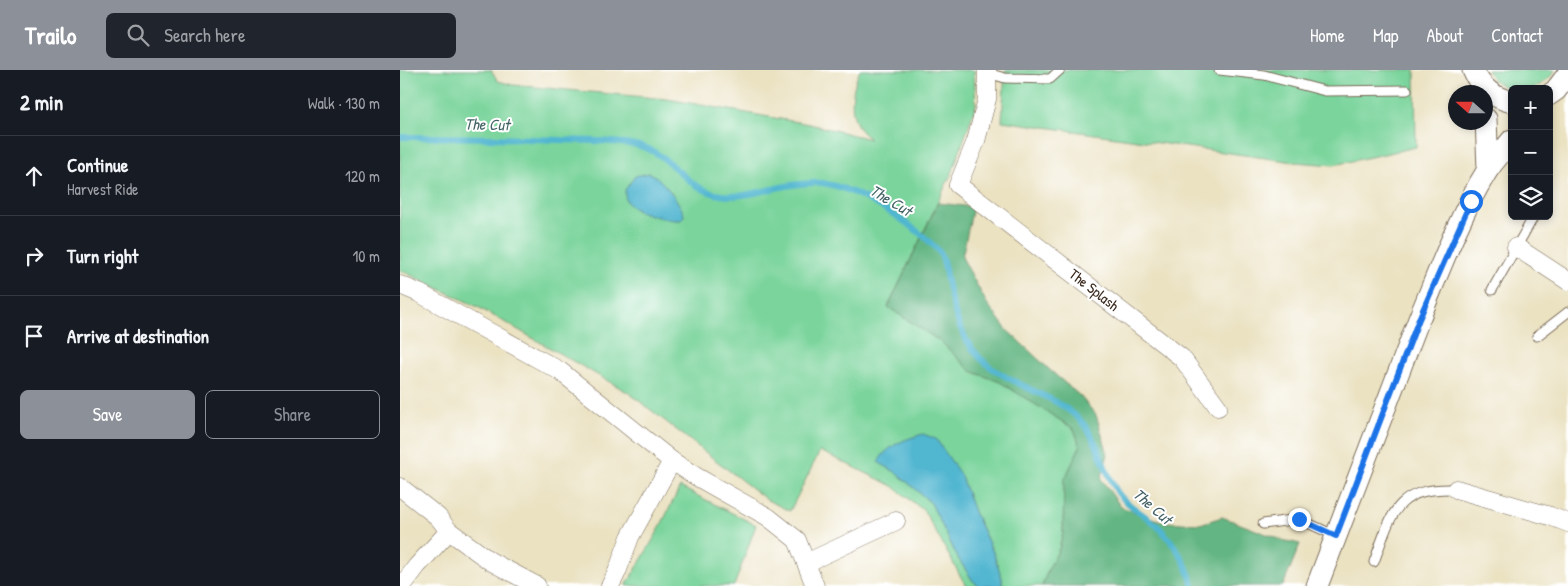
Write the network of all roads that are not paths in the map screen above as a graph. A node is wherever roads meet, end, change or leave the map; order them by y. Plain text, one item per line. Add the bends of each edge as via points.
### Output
1 (1060, 70) edge
2 (1219, 70) edge
3 (987, 72) edge
4 (1480, 83) edge
5 (1407, 90) dead end
6 (1508, 100) edge
7 (1486, 130) edge
8 (1508, 145) edge
9 (1488, 169) junction
10 (1532, 220) edge
11 (1516, 247) junction
12 (1568, 281) edge
13 (400, 285) edge
14 (1492, 290) dead end
15 (1568, 312) edge
16 (1537, 336) dead end
17 (1218, 407) dead end
18 (672, 460) junction
19 (400, 487) edge
20 (1456, 489) joint
21 (896, 520) dead end
22 (1568, 522) edge
23 (1263, 524) dead end
24 (449, 531) junction
25 (1336, 536) junction
26 (1374, 562) dead end
27 (806, 563) junction
28 (402, 586) edge
29 (537, 586) edge
30 (610, 586) edge
31 (815, 586) edge
32 (1317, 586) edge

1 - 3 lane via 1050,79 1005,78
2 - 5 lane via 1264,75 1325,91
3 - 17 street, The Splash via 987,99 976,141 958,185 1182,358
4 - 6 street via 1496,96
7 - 9 street
8 - 9 street
9 - 25 street via 1419,319
10 - 11 lane
11 - 12 street
11 - 14 lane
13 - 18 street via 560,371
15 - 16 lane
18 - 27 street via 768,517 797,540
18 - 30 street via 630,536
19 - 24 street via 438,517
20 - 22 street
20 - 26 lane via 1418,492 1402,502 1390,518
21 - 27 street
23 - 25 lane via 1299,519
24 - 28 street
24 - 29 street via 490,561
25 - 32 street
27 - 31 street

